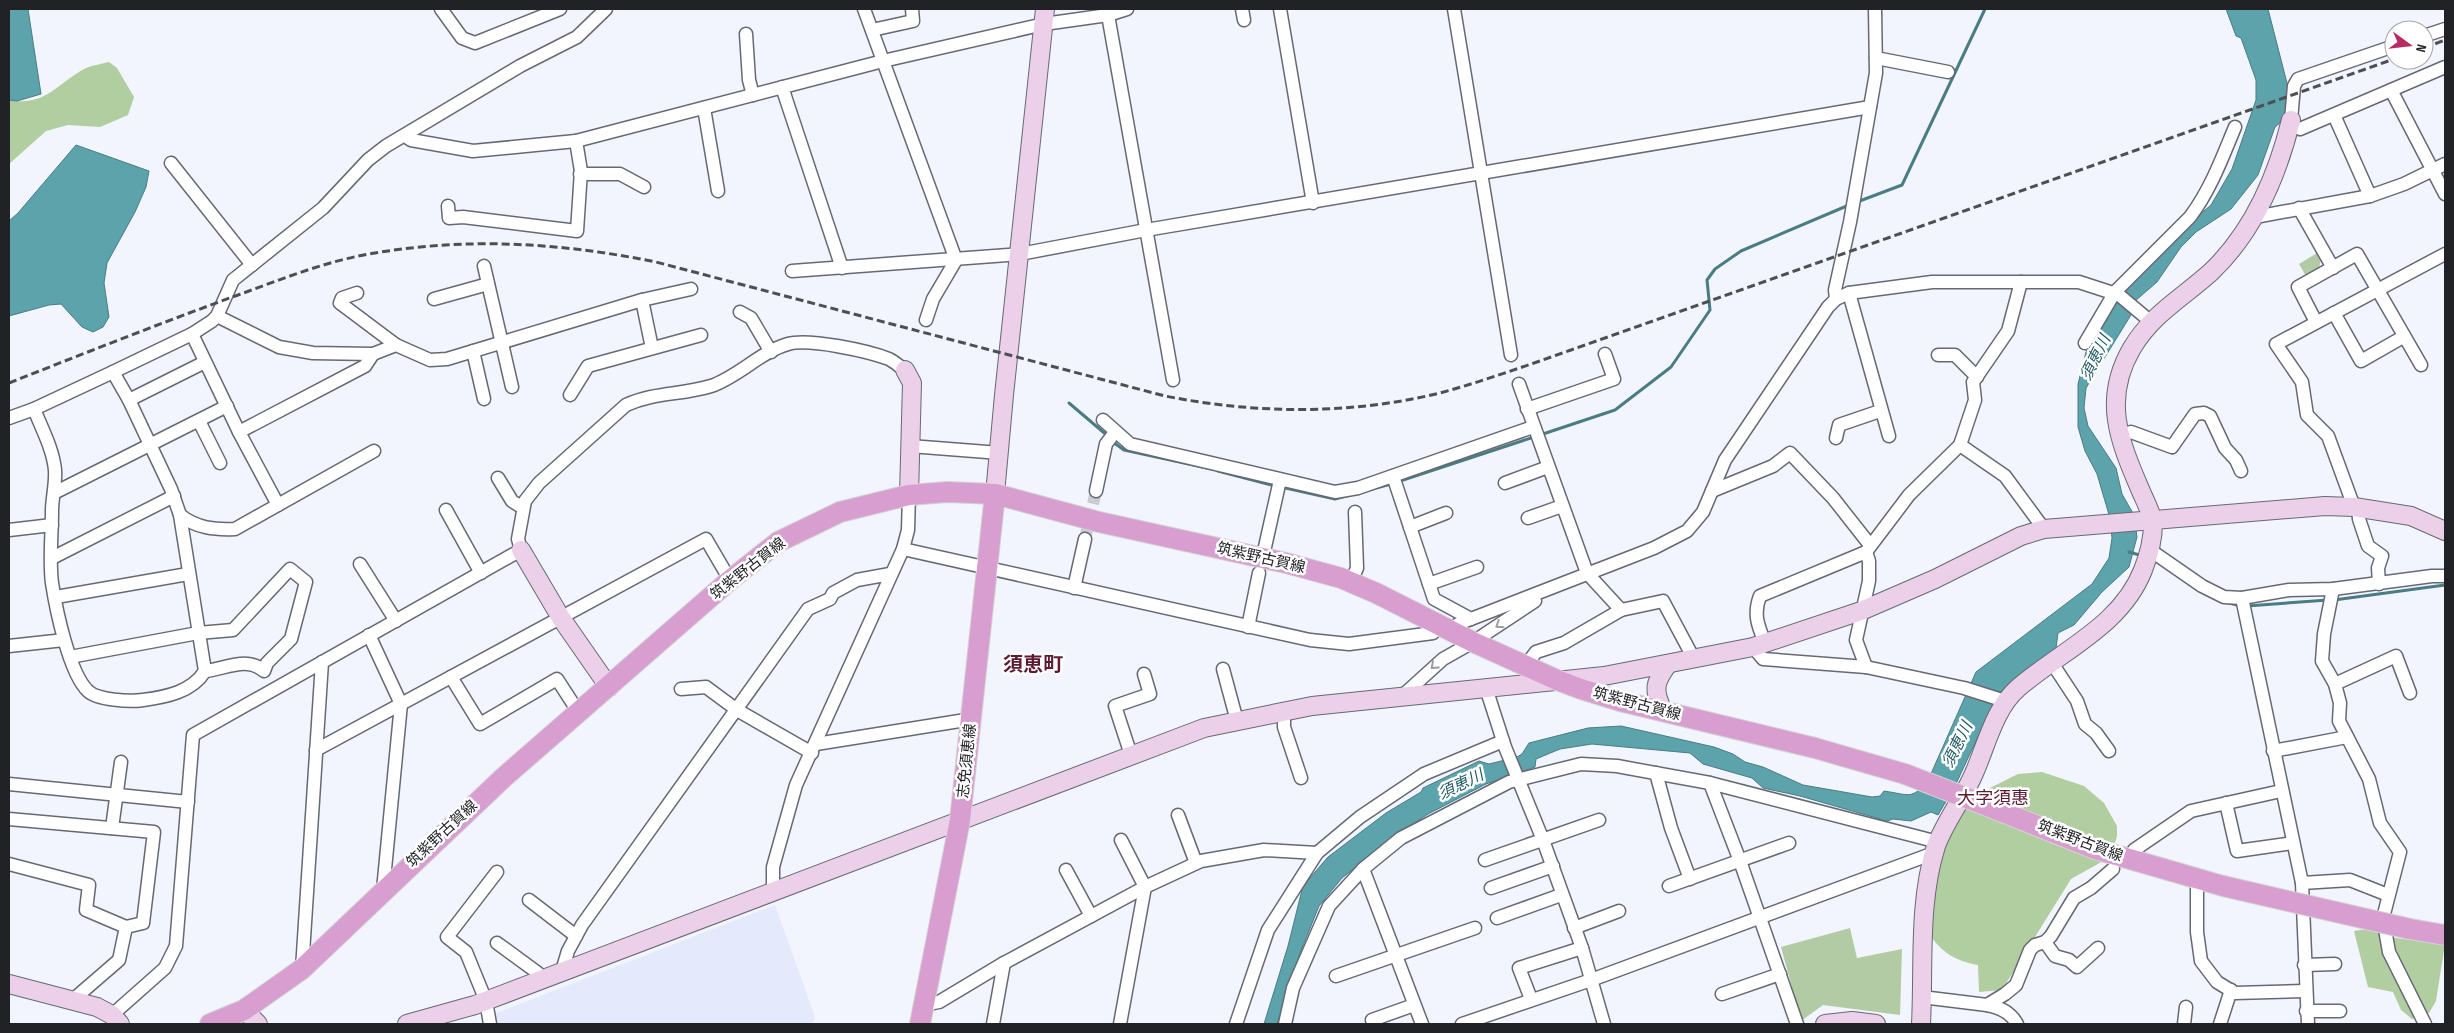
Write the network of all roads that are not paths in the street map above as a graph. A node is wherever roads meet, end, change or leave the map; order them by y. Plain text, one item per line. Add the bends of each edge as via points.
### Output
1 (441, 9) edge
2 (560, 9) edge
3 (606, 9) edge
4 (864, 9) edge
5 (912, 9) edge
6 (1127, 9) edge
7 (1280, 9) edge
8 (1454, 9) edge
9 (1875, 9) edge
10 (1108, 15) junction
11 (1045, 16) edge
12 (872, 30) junction
13 (746, 34) dead end
14 (2384, 49) edge
15 (1876, 58) junction
16 (883, 61) junction
17 (2445, 67) edge
18 (1948, 72) dead end
19 (782, 87) junction
20 (2391, 90) junction
21 (753, 95) junction
22 (1870, 107) junction
23 (704, 108) junction
24 (2334, 115) junction
25 (2296, 124) junction
26 (2235, 127) dead end
27 (405, 136) junction
28 (576, 141) junction
29 (171, 163) dead end
30 (2445, 164) edge
31 (2433, 170) junction
32 (1481, 173) junction
33 (580, 174) junction
34 (644, 186) dead end
35 (718, 191) dead end
36 (2445, 194) edge
37 (2370, 196) junction
38 (1313, 203) junction
39 (448, 206) dead end
40 (2299, 208) junction
41 (2255, 217) junction
42 (1146, 230) junction
43 (1020, 254) junction
44 (2445, 254) edge
45 (956, 260) junction
46 (252, 265) junction
47 (484, 266) dead end
48 (842, 268) junction
49 (2333, 268) junction
50 (792, 271) dead end
51 (2021, 282) junction
52 (488, 284) junction
53 (691, 289) dead end
54 (2379, 289) junction
55 (357, 293) dead end
56 (1849, 293) junction
57 (2117, 294) junction
58 (434, 299) dead end
59 (1836, 299) junction
60 (642, 300) junction
61 (740, 312) dead end
62 (2334, 313) junction
63 (217, 316) junction
64 (2148, 318) junction
65 (926, 320) dead end
66 (2316, 322) junction
67 (192, 334) junction
68 (702, 334) dead end
69 (2403, 337) junction
70 (502, 342) junction
71 (2085, 343) dead end
72 (396, 345) junction
73 (652, 348) junction
74 (473, 351) junction
75 (771, 352) junction
76 (373, 354) junction
77 (1605, 354) dead end
78 (1511, 355) dead end
79 (1938, 355) dead end
80 (205, 362) junction
81 (2421, 365) dead end
82 (905, 370) joint
83 (113, 372) junction
84 (1976, 377) junction
85 (1173, 380) dead end
86 (1519, 384) dead end
87 (512, 387) dead end
88 (570, 395) dead end
89 (484, 399) dead end
90 (129, 400) junction
91 (227, 406) junction
92 (34, 409) junction
93 (1527, 409) junction
94 (1880, 411) junction
95 (9, 418) edge
96 (1103, 420) dead end
97 (199, 421) junction
98 (1533, 427) junction
99 (239, 432) junction
100 (1115, 432) junction
101 (1889, 436) dead end
102 (2120, 436) junction
103 (1836, 438) dead end
104 (149, 444) junction
105 (1960, 445) junction
106 (910, 446) junction
107 (374, 451) dead end
108 (1000, 453) junction
109 (220, 463) dead end
110 (1548, 467) junction
111 (2241, 471) dead end
112 (1393, 476) junction
113 (498, 478) dead end
114 (1280, 480) junction
115 (1505, 483) dead end
116 (1712, 491) junction
117 (1096, 492) tunnel mouth
118 (54, 493) junction
119 (995, 494) junction
120 (908, 495) junction
121 (174, 496) junction
122 (278, 505) junction
123 (1562, 506) junction
124 (2356, 507) junction
125 (522, 508) junction
126 (446, 510) dead end
127 (1355, 512) dead end
128 (1446, 513) dead end
129 (180, 515) junction
130 (1528, 518) dead end
131 (2147, 521) junction
132 (52, 525) junction
133 (1410, 527) junction
134 (2044, 529) junction
135 (9, 530) edge
136 (2445, 531) edge
137 (1085, 539) tunnel mouth
138 (1265, 547) dead end
139 (1868, 548) junction
140 (903, 549) junction
141 (521, 550) junction
142 (2150, 550) junction
143 (52, 558) junction
144 (360, 564) dead end
145 (1477, 567) dead end
146 (986, 568) junction
147 (1259, 573) dead end
148 (188, 574) junction
149 (481, 574) junction
150 (890, 574) junction
151 (1587, 574) junction
152 (2445, 576) edge
153 (730, 580) junction
154 (1351, 582) junction
155 (1429, 584) junction
156 (2378, 584) junction
157 (1074, 588) junction
158 (1554, 588) junction
159 (56, 597) junction
160 (2331, 597) junction
161 (2242, 598) junction
162 (1621, 610) junction
163 (1861, 611) junction
164 (562, 618) junction
165 (1471, 619) junction
166 (396, 621) junction
167 (1458, 624) dead end
168 (1248, 626) junction
169 (198, 633) junction
170 (1433, 633) dead end
171 (369, 635) junction
172 (64, 640) junction
173 (1473, 642) junction
174 (1759, 645) junction
175 (9, 646) edge
176 (70, 657) junction
177 (1694, 659) junction
178 (322, 662) junction
179 (2052, 663) junction
180 (1668, 664) junction
181 (1525, 666) junction
182 (1866, 666) junction
183 (1223, 669) dead end
184 (205, 671) junction
185 (264, 671) junction
186 (1144, 674) dead end
187 (451, 677) junction
188 (1557, 680) junction
189 (2335, 684) junction
190 (609, 687) junction
191 (275, 688) junction
192 (1486, 688) junction
193 (681, 689) dead end
194 (2410, 693) dead end
195 (1400, 698) junction
196 (2005, 701) junction
197 (401, 704) junction
198 (737, 710) junction
199 (1663, 711) junction
200 (1284, 712) junction
201 (579, 713) junction
202 (972, 719) junction
203 (1237, 721) junction
204 (2347, 736) junction
205 (1504, 744) junction
206 (814, 749) junction
207 (316, 750) junction
208 (2109, 751) dead end
209 (2273, 751) junction
210 (1130, 755) junction
211 (121, 762) dead end
212 (1656, 773) junction
213 (1301, 778) dead end
214 (1517, 778) junction
215 (1710, 783) junction
216 (9, 784) edge
217 (2281, 791) junction
218 (116, 794) junction
219 (188, 802) junction
220 (2226, 803) junction
221 (1178, 815) dead end
222 (9, 819) edge
223 (960, 820) junction
224 (1599, 820) dead end
225 (112, 828) junction
226 (1121, 840) dead end
227 (1543, 840) junction
228 (1789, 843) dead end
229 (2293, 843) junction
230 (1936, 847) junction
231 (2134, 850) dead end
232 (1317, 853) junction
233 (1485, 860) dead end
234 (1740, 861) junction
235 (1196, 863) junction
236 (9, 864) edge
237 (1553, 866) junction
238 (1363, 869) junction
239 (2112, 869) dead end
240 (1066, 870) dead end
241 (497, 872) dead end
242 (1690, 879) junction
243 (2197, 879) junction
244 (2302, 883) junction
245 (1669, 886) dead end
246 (1144, 887) junction
247 (1491, 888) dead end
248 (383, 890) junction
249 (773, 890) junction
250 (1561, 895) junction
251 (2388, 895) junction
252 (529, 900) dead end
253 (1619, 911) dead end
254 (1091, 916) junction
255 (1760, 917) junction
256 (1497, 918) dead end
257 (126, 927) junction
258 (1475, 928) dead end
259 (1574, 928) junction
260 (2445, 935) edge
261 (576, 936) junction
262 (2045, 942) junction
263 (497, 943) dead end
264 (1582, 948) junction
265 (2098, 948) dead end
266 (1395, 955) junction
267 (1004, 963) junction
268 (2335, 964) dead end
269 (2304, 965) junction
270 (302, 968) junction
271 (562, 971) junction
272 (1780, 974) junction
273 (1336, 976) dead end
274 (541, 980) junction
275 (1591, 980) junction
276 (9, 984) edge
277 (2231, 990) junction
278 (2305, 990) junction
279 (1722, 994) dead end
280 (1922, 997) junction
281 (75, 998) dead end
282 (1531, 999) junction
283 (486, 1001) junction
284 (1987, 1004) junction
285 (1414, 1005) junction
286 (2186, 1007) dead end
287 (244, 1010) junction
288 (2306, 1011) junction
289 (2340, 1011) dead end
290 (921, 1015) edge
291 (116, 1019) edge
292 (1372, 1020) dead end
293 (210, 1024) edge
294 (258, 1024) edge
295 (407, 1024) edge
296 (490, 1024) edge
297 (993, 1024) edge
298 (1120, 1024) edge
299 (1236, 1024) edge
300 (1285, 1024) edge
301 (1422, 1024) edge
302 (1462, 1024) edge
303 (1604, 1024) edge
304 (1797, 1024) edge
305 (1825, 1024) edge
306 (1869, 1024) edge
307 (1921, 1024) edge
308 (2017, 1024) edge
309 (2184, 1024) edge
310 (2220, 1024) edge
311 (2308, 1024) edge
312 (2425, 1024) edge

1 - 2 street via 462,38 475,43
3 - 27 street via 577,37 520,66
4 - 12 street
5 - 12 street via 913,21
6 - 10 street
7 - 38 street
8 - 32 street
9 - 15 street
10 - 11 street
10 - 42 street
11 - 16 street
11 - 43 street
12 - 16 street
13 - 21 street
14 - 25 street via 2298,79 2294,86
15 - 18 street
15 - 22 street
16 - 19 street
16 - 45 street
17 - 20 street
19 - 21 street
19 - 48 street
20 - 24 street
20 - 31 street
21 - 23 street
22 - 32 street
22 - 59 street via 1835,290
23 - 28 street
23 - 35 street
24 - 25 street
24 - 37 street
25 - 41 street
26 - 57 street via 2200,203
27 - 28 street via 410,140 473,151
27 - 46 street via 368,160 323,208
28 - 33 street
29 - 46 street
30 - 31 street
31 - 36 street
31 - 37 street
32 - 38 street
32 - 78 street
33 - 34 street via 620,174
33 - 39 street via 577,231 449,218
37 - 40 street
38 - 42 street
40 - 41 street
40 - 49 street
41 - 64 street via 2216,266
42 - 43 street
42 - 85 street
43 - 45 street
43 - 108 street
44 - 54 street
45 - 48 street
45 - 65 street via 933,299
46 - 63 street via 233,280
47 - 52 street
48 - 50 street
49 - 54 street via 2357,254
49 - 66 street via 2298,287
51 - 56 street via 1932,282
51 - 57 street via 2079,282
51 - 84 street via 2008,331
52 - 58 street
52 - 70 street
53 - 60 street
54 - 62 street
54 - 69 street
55 - 72 street via 342,298 340,304
56 - 59 street
56 - 94 street
57 - 64 street
57 - 71 street
59 - 116 street via 1724,460
60 - 70 street
60 - 73 street
61 - 75 street via 751,318
62 - 66 street
62 - 69 street via 2361,361
63 - 67 street
63 - 76 street via 279,347 313,353
64 - 102 street via 2119,378 2115,418
66 - 124 street via 2276,344 2302,382 2307,415 2328,436
67 - 80 street
67 - 83 street
68 - 73 street
69 - 81 street
70 - 74 street
70 - 87 street
72 - 74 street via 430,360 447,359
72 - 76 street
73 - 88 street via 588,366
74 - 89 street
75 - 82 street via 788,344 807,342 890,360
75 - 125 street via 713,385 693,391 643,397 626,405 539,483
76 - 99 street via 365,366
77 - 93 street via 1614,379
79 - 84 street via 1955,355
80 - 90 street
80 - 91 street
82 - 106 street via 912,384
83 - 90 street
83 - 92 street
84 - 105 street via 1973,382 1973,411
86 - 93 street
90 - 104 street
91 - 97 street
91 - 99 street
92 - 95 street
92 - 118 street via 53,457
93 - 98 street
94 - 101 street
94 - 103 street via 1840,425
96 - 100 street
97 - 104 street
97 - 109 street
98 - 110 street
98 - 112 street
99 - 122 street
100 - 114 street via 1130,444
100 - 117 street via 1106,444
102 - 111 street via 2131,432 2172,447 2195,414 2204,413 2210,416 2225,448
102 - 131 street
104 - 118 street
104 - 121 street
105 - 134 street via 2005,476
105 - 139 street via 1909,495
106 - 108 street
106 - 120 street
107 - 122 street
108 - 119 street
110 - 115 street
110 - 123 street
112 - 114 street via 1346,491 1323,490
112 - 133 street
113 - 125 street via 512,501
114 - 138 street
116 - 139 street via 1773,466 1790,453 1833,498
116 - 151 street via 1696,523 1675,539
118 - 132 street
119 - 120 main road, 筑紫野古賀線 via 947,492
119 - 146 main road, 志免須恵線
119 - 154 main road, 筑紫野古賀線 via 1099,522 1286,563
120 - 140 street via 908,530
120 - 153 main road, 筑紫野古賀線 via 840,512 812,524 778,542
121 - 129 street
121 - 143 street
122 - 129 street via 235,529 215,530
123 - 130 street
123 - 151 street
124 - 131 street via 2306,507
124 - 136 street via 2412,516
124 - 156 street via 2368,546 2382,556
125 - 141 street via 518,539
126 - 149 street
127 - 154 street via 1357,568
128 - 133 street
129 - 148 street
131 - 134 street
131 - 142 street
132 - 135 street
132 - 143 street
133 - 155 street
134 - 163 street via 2021,536
137 - 157 street
139 - 163 street via 1869,581
139 - 174 street via 1760,596 1756,608
140 - 146 street
140 - 150 street
141 - 149 street
141 - 164 street
142 - 161 street via 2202,586 2224,597
142 - 179 street via 2142,573 2120,606 2099,629
143 - 159 street
144 - 166 street
145 - 155 street
146 - 157 street
146 - 202 main road, 志免須恵線
147 - 168 street
148 - 159 street
148 - 169 street
149 - 166 street
150 - 198 street via 857,580 833,593 830,599 808,609
150 - 206 street
151 - 158 street
151 - 162 street
152 - 156 street
153 - 164 street via 706,539
153 - 190 main road, 筑紫野古賀線
154 - 173 main road, 筑紫野古賀線
155 - 165 street via 1434,599
156 - 160 street
157 - 168 street
158 - 165 street
158 -> 173 street
159 - 172 street
160 - 161 street via 2289,590
160 - 189 street via 2322,661
161 - 209 street
162 - 177 street via 1663,600
162 - 181 street via 1564,643 1536,652
163 - 174 street
163 - 182 street via 1856,640
164 - 187 street
164 - 190 street
165 - 167 street
166 - 171 street
168 - 170 street via 1310,640 1350,644
169 - 176 street
169 - 184 street
169 - 185 street via 233,630 290,569 306,582 292,639 267,663
171 - 178 street
171 - 197 street
172 - 175 street
172 - 176 street
173 - 181 main road, 筑紫野古賀線
173 -> 195 street via 1443,659
174 - 177 street
174 - 182 street via 1763,659
176 - 184 street via 88,692 108,699 139,700 174,695 201,678
177 - 180 street
178 - 191 street
178 - 207 street
179 - 196 street
179 - 208 street via 2077,701 2085,724
180 - 188 street via 1604,676
180 - 199 street via 1655,690
181 - 188 main road, 筑紫野古賀線
182 - 196 street via 1964,688
183 - 203 street
184 - 185 street via 222,670 245,662
185 - 191 street
186 - 210 street via 1150,694 1115,706
187 - 197 street
187 - 201 street via 480,724 556,679
188 - 192 street
188 - 199 main road, 筑紫野古賀線
189 - 194 street via 2396,656
189 - 204 street via 2340,703 2339,721
190 - 201 main road, 筑紫野古賀線
191 - 219 street via 194,735
192 - 195 street
192 - 205 street
193 - 198 street via 706,687
195 - 200 street
196 - 230 street via 1969,784
197 - 207 street
197 - 248 street
198 - 206 street
198 - 261 street
199 - 243 main road, 筑紫野古賀線, bridge via 1905,774 2095,849
200 - 203 street
200 - 213 street via 1284,726
201 - 248 main road, 筑紫野古賀線 via 503,778
202 - 206 street
202 - 223 main road, 志免須恵線
203 - 210 street via 1204,728
204 - 209 street
204 - 251 street via 2369,779 2380,823 2400,852
205 - 214 street
205 - 232 street via 1424,774 1360,817
206 - 249 street via 796,785 772,867
207 - 270 street
209 - 217 street
210 - 223 street
211 - 218 street
212 - 214 street via 1581,764
212 - 215 street
212 - 242 street via 1671,828
214 - 227 street
214 - 238 street via 1401,838
215 - 230 street
215 - 234 street
216 - 218 street
217 - 220 street
217 - 229 street
218 - 219 street
218 - 225 street
219 - 291 street via 176,946 165,968
220 - 229 street via 2237,852
220 - 231 street via 2191,810
221 - 235 street
222 - 225 street
223 - 249 street
223 - 290 main road, 志免須恵線
224 - 227 street
225 - 257 street via 154,832 143,923
226 - 246 street
227 - 233 street
227 - 237 street
228 - 234 street
229 - 244 street
230 - 255 street
230 - 280 street via 1925,903
232 - 235 street via 1264,850
232 - 299 street via 1268,930
234 - 242 street
234 - 255 street
235 - 246 street
236 - 257 street via 89,885 86,910
237 - 247 street
237 - 250 street
238 - 266 street
238 - 300 street via 1329,906 1293,988
239 - 262 street via 2074,898
240 - 254 street
241 - 283 street via 447,936 466,952
242 - 245 street
243 - 260 main road, 筑紫野古賀線, bridge
243 - 277 street via 2197,932 2201,961 2217,982
244 - 251 street via 2350,880
244 - 269 street
246 - 254 street
246 - 298 street
248 - 270 main road, 筑紫野古賀線
249 - 271 street
250 - 256 street
250 - 259 street
251 - 312 street via 2383,918 2389,952
252 - 261 street
253 - 259 street
254 - 267 street
255 - 272 street
255 - 275 street
257 - 281 street via 119,960
258 - 266 street
259 - 264 street
261 - 271 street
262 - 265 street via 2055,956 2069,960 2077,967
262 - 284 street via 2030,950 2016,985
263 - 274 street via 538,973
264 - 275 street
264 - 282 street via 1519,968
266 - 273 street
266 - 285 street
267 - 290 street
267 - 297 street
268 - 269 street
269 - 278 street
270 - 287 main road, 筑紫野古賀線
271 - 274 street
272 - 279 street
272 - 304 street
274 - 283 street
275 - 282 street
275 - 303 street
276 - 291 street via 97,1007
277 - 278 street via 2235,993
277 - 310 street
278 - 288 street
280 - 284 street
280 - 307 street
282 - 302 street
283 - 295 street
283 - 296 street
284 - 308 street via 1997,1006
285 - 292 street
285 - 301 street
286 - 309 street
287 - 293 main road, 筑紫野古賀線
287 - 294 street
288 - 289 street
288 - 311 street
305 - 306 street via 1852,1021

